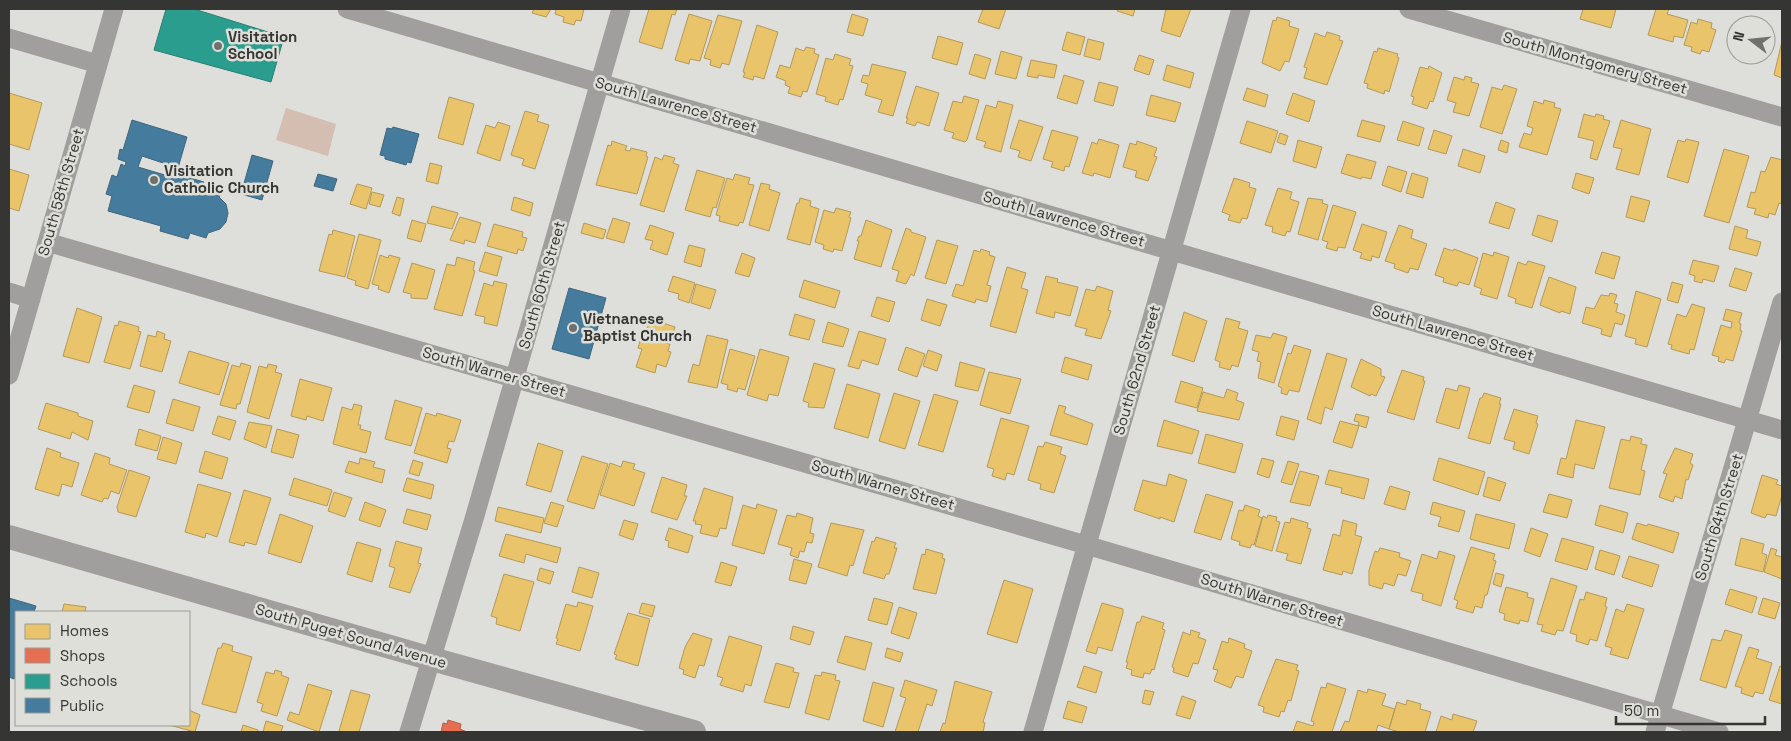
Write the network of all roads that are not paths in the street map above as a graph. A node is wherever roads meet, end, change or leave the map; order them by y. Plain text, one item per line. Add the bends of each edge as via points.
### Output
1 (114, 9) edge
2 (347, 9) edge
3 (621, 9) edge
4 (1241, 9) edge
5 (1409, 9) edge
6 (9, 38) edge
7 (98, 64) junction
8 (600, 83) junction
9 (1782, 117) edge
10 (47, 242) junction
11 (1171, 250) junction
12 (9, 292) edge
13 (30, 299) junction
14 (1782, 302) edge
15 (9, 375) edge
16 (515, 378) junction
17 (1748, 420) junction
18 (1782, 430) edge
19 (9, 537) edge
20 (1086, 545) junction
21 (432, 660) junction
22 (1658, 724) edge
23 (410, 732) edge
24 (694, 732) edge
25 (1033, 732) edge
26 (1718, 732) edge

1 - 7 street, South 58th Street
2 - 8 street, South Lawrence Street
3 - 8 street, South 60th Street
4 - 11 street, South 62nd Street
5 - 9 street, South Montgomery Street
6 - 7 street
7 - 10 street, South 58th Street
8 - 11 street, South Lawrence Street
8 - 16 street, South 60th Street
10 - 13 street, South 58th Street
10 - 16 street, South Warner Street
11 - 17 street, South Lawrence Street
11 - 20 street, South 62nd Street
12 - 13 street
13 - 15 street, South 58th Street
14 - 17 street, South 64th Street
16 - 20 street, South Warner Street
16 - 21 street, South 60th Street
17 - 18 street, South Lawrence Street
17 - 22 street, South 64th Street
19 - 21 street, South Puget Sound Avenue
20 - 22 street, South Warner Street
20 - 25 street, South 62nd Street
21 - 23 street, South 60th Street
21 - 24 street, South Puget Sound Avenue
22 - 26 street, South Warner Street

